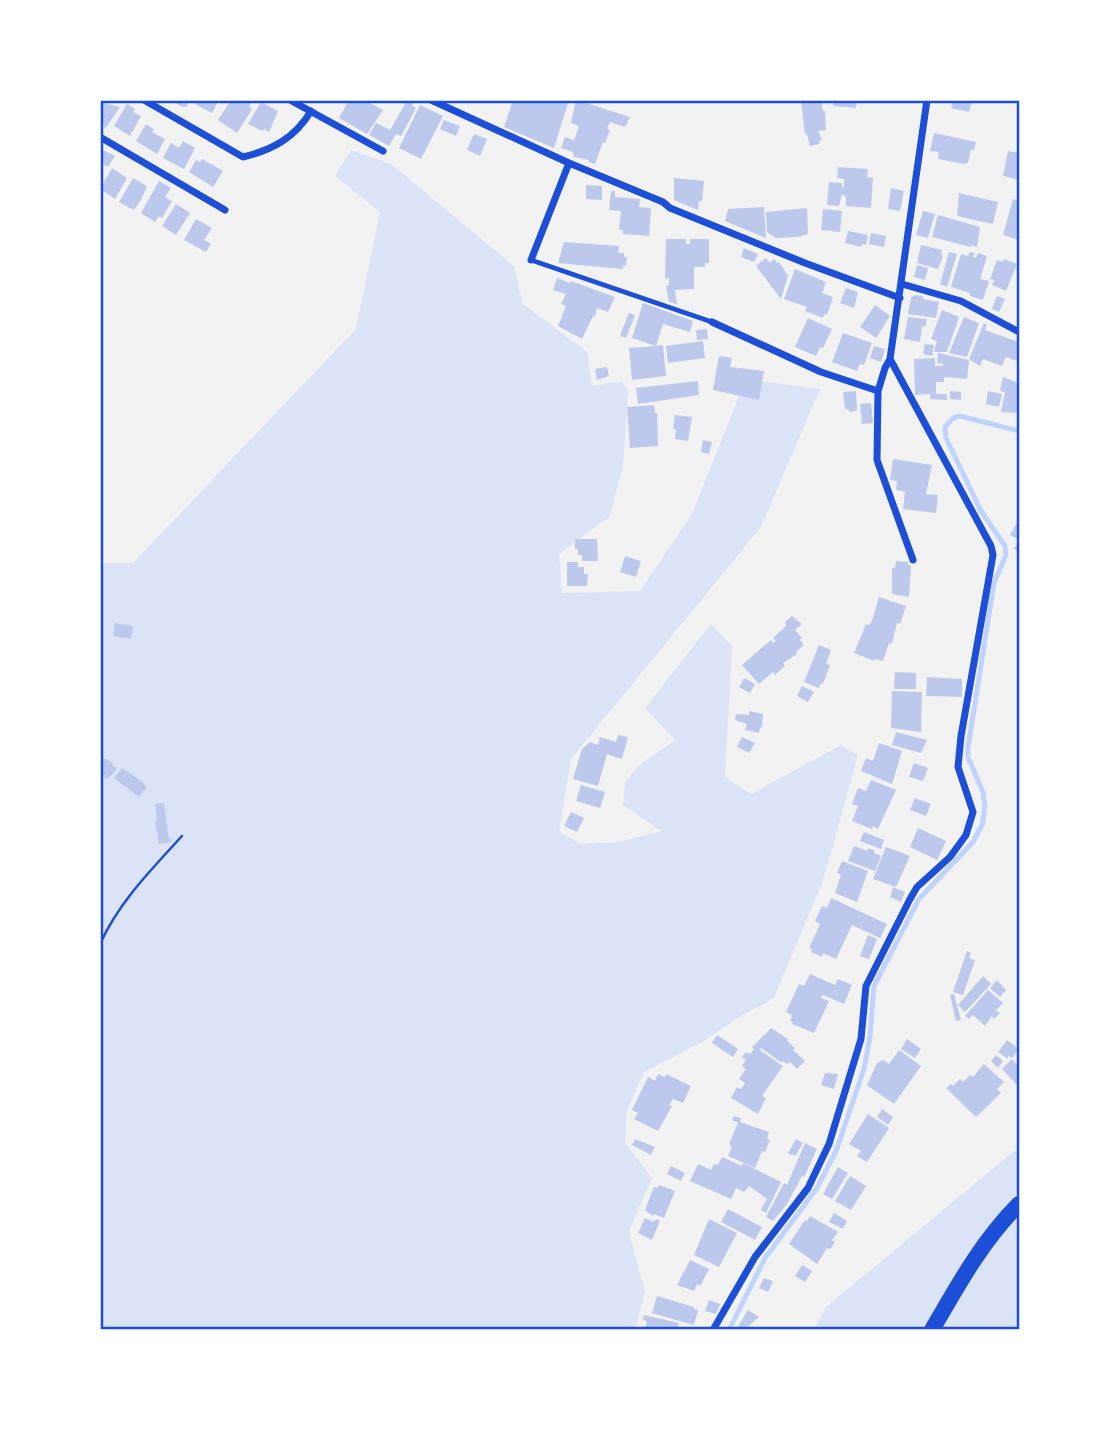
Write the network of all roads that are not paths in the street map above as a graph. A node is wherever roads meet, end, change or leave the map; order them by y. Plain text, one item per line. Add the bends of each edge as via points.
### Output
1 (144, 100) edge
2 (290, 100) edge
3 (431, 100) edge
4 (927, 100) edge
5 (311, 111) junction
6 (100, 137) edge
7 (383, 151) dead end
8 (569, 163) junction
9 (225, 210) dead end
10 (531, 260) joint
11 (902, 284) junction
12 (900, 298) junction
13 (712, 322) joint
14 (1019, 332) edge
15 (890, 359) junction
16 (878, 391) junction
17 (914, 560) dead end
18 (1019, 1204) edge
19 (713, 1330) edge
20 (932, 1330) edge

1 - 5 street via 243,156 265,152 301,128
2 - 5 street
3 - 8 street
4 - 11 street
5 - 7 street
6 - 9 street
8 - 10 street
8 - 12 street via 805,264
10 - 13 lane
11 - 12 street
11 - 14 street via 961,301
12 - 15 street
13 - 16 street via 821,372
15 - 16 street
15 - 19 street via 993,555 958,766 973,812 966,835 950,857 909,899 866,986 861,1039 849,1083 829,1144 808,1188 755,1257
16 - 17 street via 877,460
18 - 20 main road via 976,1255

